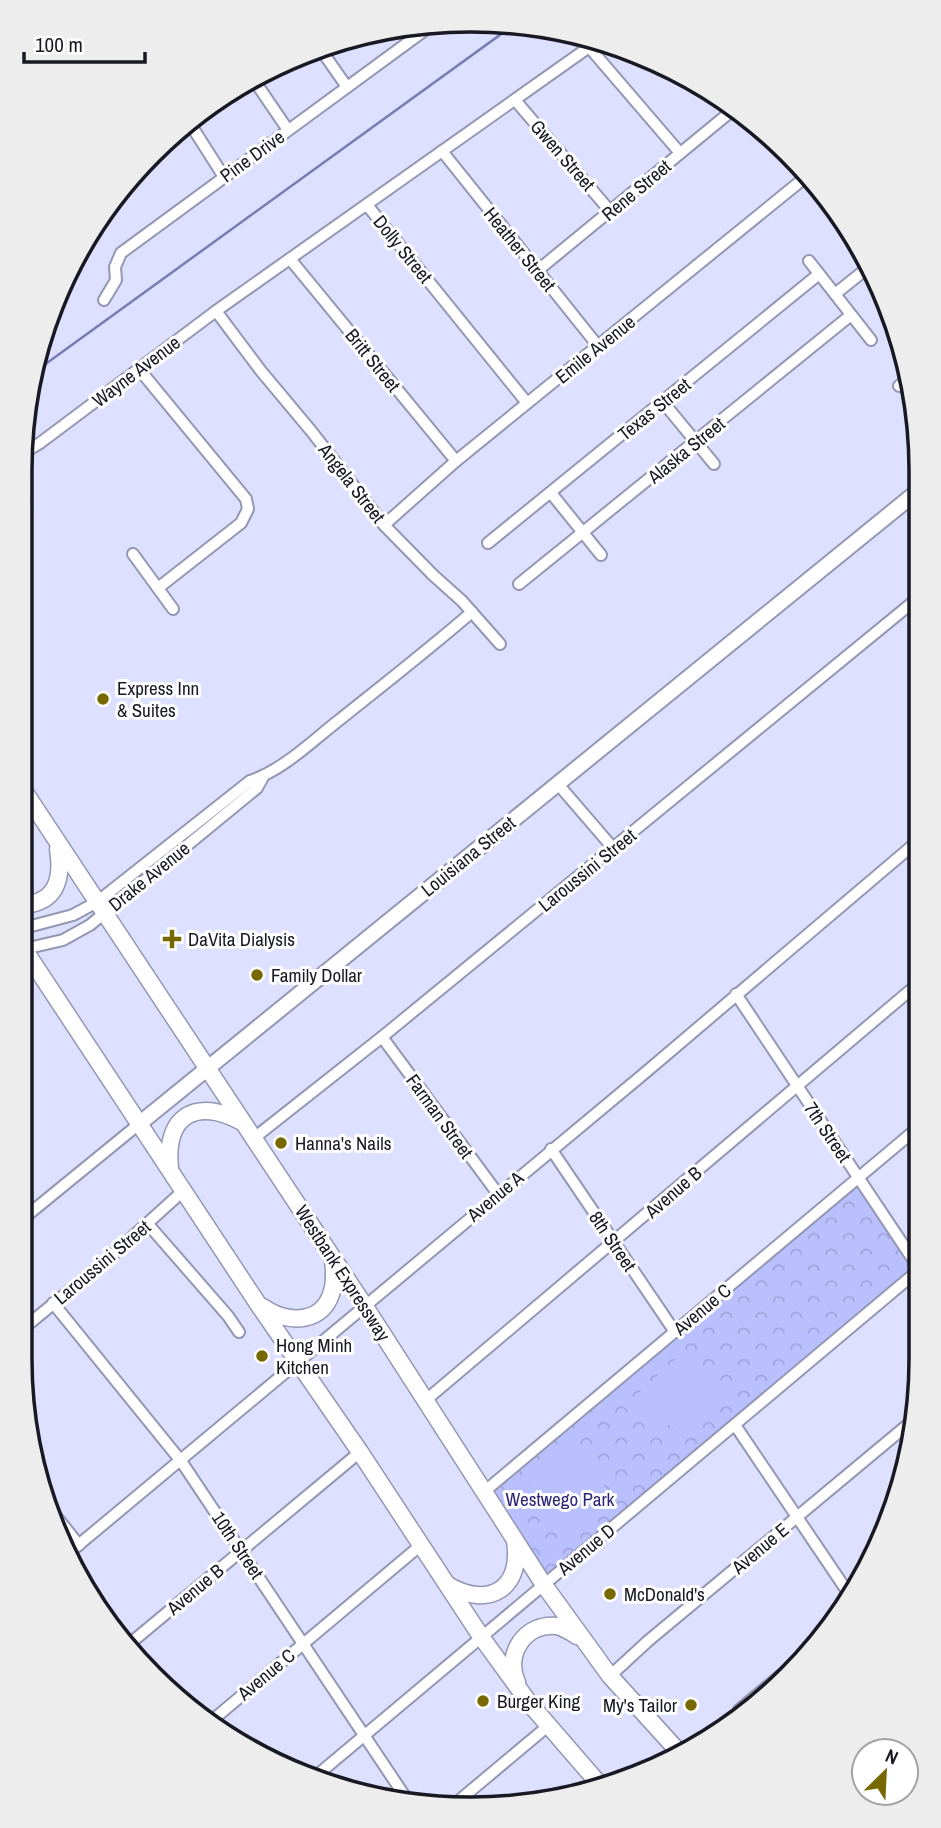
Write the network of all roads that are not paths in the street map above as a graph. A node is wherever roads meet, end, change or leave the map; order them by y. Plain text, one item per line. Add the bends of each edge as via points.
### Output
1 (419, 34) edge
2 (589, 48) edge
3 (594, 49) edge
4 (326, 56) edge
5 (258, 86) edge
6 (347, 87) junction
7 (515, 100) junction
8 (727, 114) edge
9 (194, 130) edge
10 (288, 130) junction
11 (442, 151) junction
12 (680, 153) junction
13 (224, 177) junction
14 (801, 181) edge
15 (367, 205) junction
16 (611, 211) junction
17 (290, 258) junction
18 (809, 261) dead end
19 (537, 271) junction
20 (862, 272) edge
21 (819, 275) junction
22 (252, 286) joint
23 (835, 294) junction
24 (104, 300) dead end
25 (216, 311) junction
26 (851, 315) junction
27 (871, 340) dead end
28 (598, 346) junction
29 (139, 369) junction
30 (663, 402) junction
31 (527, 404) junction
32 (695, 442) junction
33 (32, 447) edge
34 (456, 461) junction
35 (714, 464) dead end
36 (551, 493) junction
37 (909, 498) edge
38 (384, 525) junction
39 (583, 533) junction
40 (488, 544) dead end
41 (132, 554) dead end
42 (601, 555) dead end
43 (519, 584) dead end
44 (158, 588) junction
45 (909, 605) edge
46 (173, 609) dead end
47 (472, 612) junction
48 (500, 644) dead end
49 (557, 783) junction
50 (32, 803) edge
51 (57, 842) junction
52 (613, 848) junction
53 (909, 848) edge
54 (32, 903) edge
55 (101, 907) junction
56 (32, 926) edge
57 (32, 946) edge
58 (32, 964) edge
59 (909, 991) edge
60 (736, 994) junction
61 (382, 1037) junction
62 (207, 1067) junction
63 (797, 1084) junction
64 (139, 1124) junction
65 (244, 1124) junction
66 (909, 1135) edge
67 (254, 1138) junction
68 (551, 1149) junction
69 (171, 1173) junction
70 (859, 1178) junction
71 (183, 1191) junction
72 (498, 1194) junction
73 (32, 1211) edge
74 (147, 1223) junction
75 (614, 1243) junction
76 (909, 1253) edge
77 (333, 1258) junction
78 (909, 1278) edge
79 (53, 1303) junction
80 (258, 1304) junction
81 (364, 1305) junction
82 (32, 1321) edge
83 (239, 1332) dead end
84 (675, 1332) junction
85 (297, 1361) junction
86 (426, 1401) junction
87 (735, 1425) junction
88 (904, 1428) edge
89 (360, 1452) junction
90 (181, 1461) junction
91 (485, 1491) junction
92 (796, 1517) junction
93 (514, 1537) junction
94 (421, 1545) junction
95 (75, 1547) edge
96 (242, 1550) junction
97 (446, 1583) junction
98 (544, 1585) junction
99 (844, 1587) edge
100 (482, 1638) junction
101 (582, 1639) junction
102 (134, 1640) edge
103 (304, 1643) junction
104 (610, 1676) junction
105 (525, 1697) junction
106 (217, 1716) edge
107 (548, 1726) junction
108 (365, 1735) junction
109 (674, 1746) edge
110 (323, 1771) edge
111 (595, 1778) edge
112 (401, 1791) edge
113 (463, 1797) edge

1 - 6 street, Pine Drive
2 - 7 street
3 - 12 street
4 - 6 street
5 - 10 street
6 - 10 street, Pine Drive
7 - 11 street
7 - 16 street, Gwen Street
8 - 12 street, Rene Street
9 - 13 street
10 - 13 street, Pine Drive
11 - 15 street
11 - 19 street, Heather Street
12 - 16 street, Rene Street
13 - 24 street, Pine Drive via 121,253 116,280
14 - 28 street, Emile Avenue
15 - 17 street, Dolly Street
15 - 31 street, Dolly Street
16 - 19 street, Rene Street
17 - 22 street, Dolly Street
17 - 34 street, Britt Street
18 - 21 street
19 - 28 street, Heather Street
20 - 23 street
21 - 23 street
21 - 30 street, Texas Street
22 - 25 street, Wayne Avenue
23 - 26 street
25 - 29 street, Wayne Avenue
25 - 38 street, Angela Street
26 - 27 street
26 - 32 street, Alaska Street
28 - 31 street, Emile Avenue
29 - 33 street, Wayne Avenue
29 - 44 street via 246,499 248,509 241,523
30 - 32 street
30 - 36 street, Texas Street
31 - 34 street, Emile Avenue
32 - 35 street
32 - 39 street, Alaska Street
34 - 38 street, Emile Avenue
36 - 39 street
36 - 40 street, Texas Street
37 - 49 main road, Louisiana Street
38 - 47 street, Angela Street
39 - 42 street
39 - 43 street, Alaska Street
41 - 44 street
44 - 46 street
45 - 52 street, Laroussini Street
47 - 48 street, Angela Street
47 - 55 street, Drake Avenue via 263,776 257,788
49 - 52 street
49 - 62 main road, Louisiana Street
50 - 51 highway, Westbank Expressway
51 - 54 highway via 62,869 55,887
51 - 55 highway, Westbank Expressway
52 - 61 street, Laroussini Street
53 - 60 street, Avenue A
55 - 56 street, Drake Avenue
55 - 57 street, Drake Avenue via 78,933
55 - 62 highway, Westbank Expressway
58 - 64 highway
59 - 63 street, Avenue B
60 - 63 street, 7th Street
60 - 68 street, Avenue A
61 - 67 street, Laroussini Street
61 - 72 street, Farman Street
62 - 64 main road, Louisiana Street
62 - 65 highway, Westbank Expressway
63 - 70 street, 7th Street
63 - 75 street, Avenue B
64 - 69 highway
64 - 73 street, Louisiana Street
65 - 67 highway, Westbank Expressway
65 - 69 highway via 216,1110 186,1117 170,1139
66 - 70 street, Avenue C
67 - 77 highway, Westbank Expressway
68 - 72 street, Avenue A
68 - 75 street, 8th Street
69 - 71 highway
70 - 76 street, 7th Street
70 - 84 street, Avenue C
71 - 74 street, Laroussini Street
71 - 80 highway
72 - 81 street, Avenue A
74 - 79 street, Laroussini Street
74 - 83 street
75 - 84 street, 8th Street
75 - 86 street, Avenue B
77 - 80 highway via 334,1287 316,1313 297,1320 274,1315
77 - 81 highway, Westbank Expressway
78 - 87 street, Avenue D
79 - 82 street, Laroussini Street
79 - 90 street, 10th Street
80 - 85 highway
81 - 85 street, Avenue A
81 - 86 highway, Westbank Expressway
84 - 91 street, Avenue C
85 - 89 highway
85 - 90 street, Avenue A
86 - 91 highway, Westbank Expressway
87 - 92 street
87 - 98 street, Avenue D
88 - 92 street, Avenue E
89 - 94 highway
89 - 96 street, Avenue B
90 - 95 street, Avenue A
90 - 96 street, 10th Street
91 - 93 highway, Westbank Expressway
92 - 99 street
92 - 104 street, Avenue E
93 - 97 highway via 515,1569 500,1590 470,1595
93 - 98 highway, Westbank Expressway
94 - 97 highway
94 - 103 street, Avenue C
96 - 102 street, Avenue B
96 - 103 street, 10th Street
97 - 100 highway
98 - 100 street, Avenue D
98 - 101 highway, Westbank Expressway
100 - 105 highway
100 - 108 street, Avenue D
101 - 104 highway, Westbank Expressway
101 - 105 highway via 557,1626 527,1634 517,1647 513,1666
103 - 106 street, Avenue C
103 - 108 street, 10th Street
104 - 109 highway, Westbank Expressway
105 - 107 highway
107 - 111 highway
107 - 113 street
108 - 110 street, Avenue D
108 - 112 street, 10th Street

